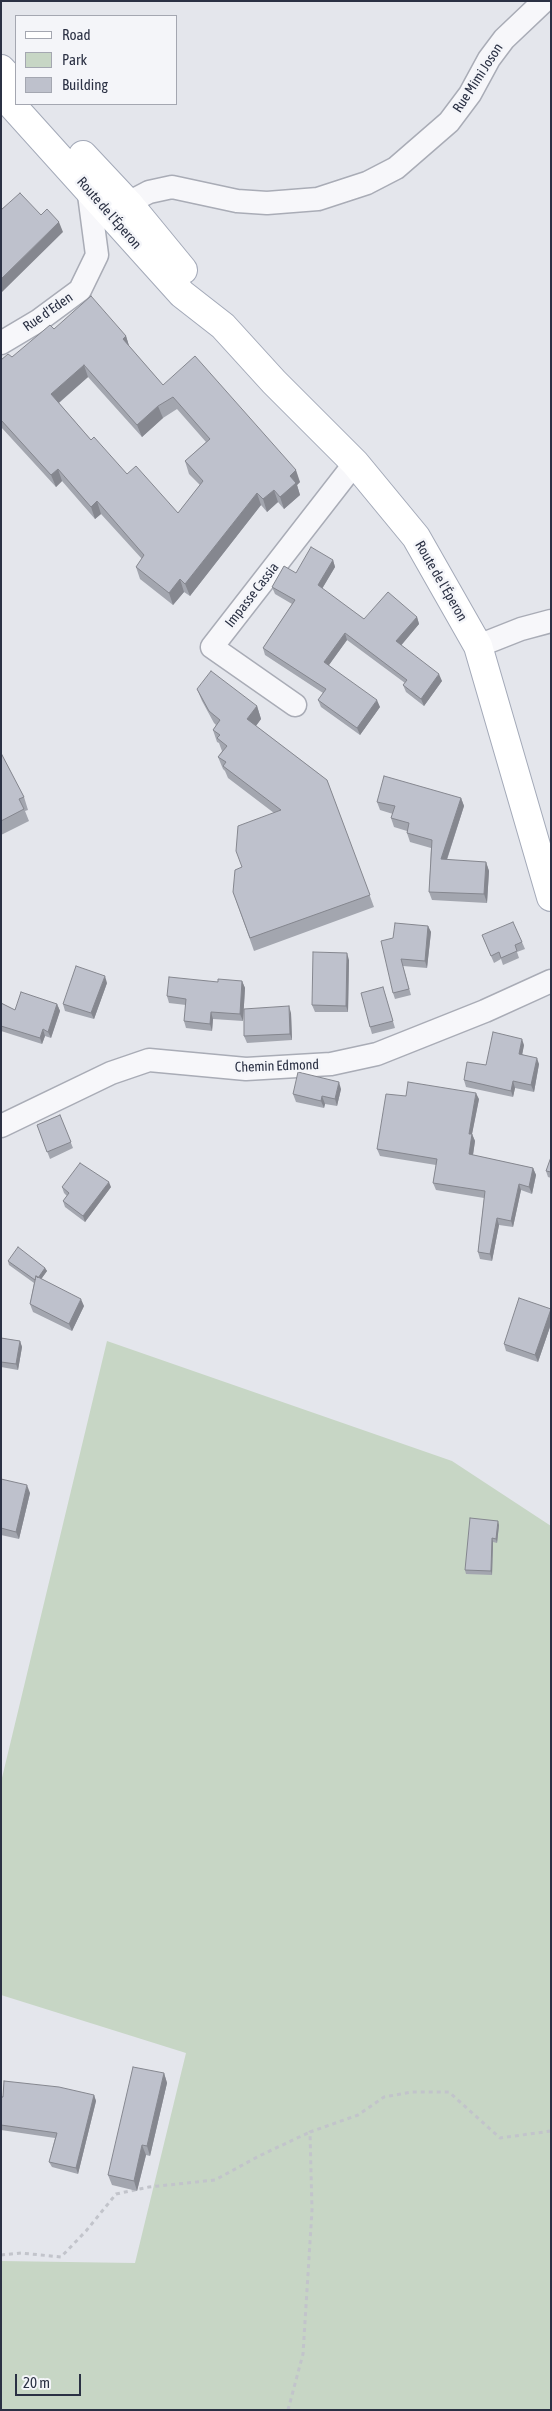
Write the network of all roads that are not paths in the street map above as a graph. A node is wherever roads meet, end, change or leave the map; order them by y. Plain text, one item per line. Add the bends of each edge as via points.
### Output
1 (544, 1) edge
2 (1, 69) edge
3 (15, 84) edge
4 (1, 93) edge
5 (35, 105) edge
6 (53, 148) junction
7 (88, 187) junction
8 (128, 203) junction
9 (223, 326) junction
10 (1, 343) edge
11 (355, 463) junction
12 (551, 621) edge
13 (478, 646) junction
14 (295, 705) dead end
15 (551, 897) edge
16 (551, 981) edge
17 (1, 1126) edge

1 - 8 street, Rue Mimi Joson via 504,39 449,122 396,168 367,183 318,199 267,203 238,201 172,187 149,192
2 - 3 main road
4 - 6 main road, Route de l'Éperon
5 - 8 main road, Route de l'Éperon
6 - 7 main road, Route de l'Éperon
6 - 8 main road via 72,158 116,203
7 - 9 main road, Route de l'Éperon via 182,294
7 - 10 street, Rue d'Eden via 97,255 80,290
8 - 9 main road, Route de l'Éperon via 193,281
9 - 11 main road, Route de l'Éperon
11 - 13 main road, Route de l'Éperon via 416,537
11 - 14 street, Impasse Cassia via 212,647
12 - 13 street
13 - 15 main road, Route de l'Éperon
16 - 17 street, Chemin Edmond via 377,1054 331,1064 246,1069 149,1060 111,1073

